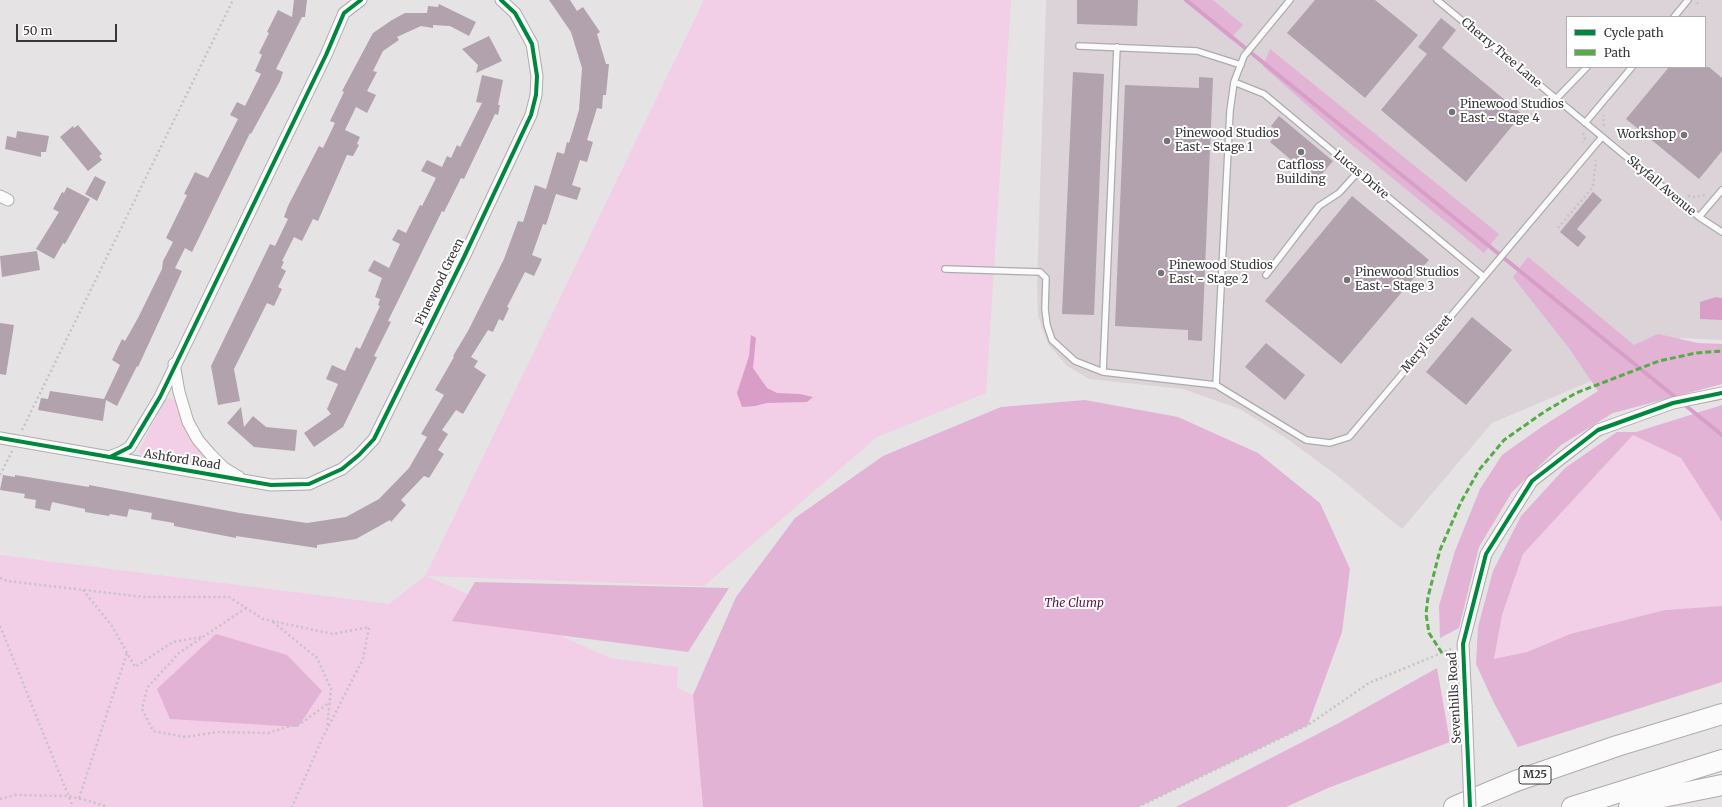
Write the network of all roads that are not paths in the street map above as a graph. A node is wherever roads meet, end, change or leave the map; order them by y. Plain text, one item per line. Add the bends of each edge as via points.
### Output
1 (346, 0) edge
2 (361, 0) edge
3 (501, 0) edge
4 (1290, 0) edge
5 (1437, 0) edge
6 (1688, 0) edge
7 (344, 13) junction
8 (1675, 16) edge
9 (1079, 46) dead end
10 (1117, 47) junction
11 (1241, 65) junction
12 (1586, 68) edge
13 (1631, 68) edge
14 (1234, 82) junction
15 (1556, 99) junction
16 (1585, 123) junction
17 (1602, 137) junction
18 (1358, 172) junction
19 (1722, 190) edge
20 (1699, 217) junction
21 (1722, 232) edge
22 (945, 269) dead end
23 (1266, 275) dead end
24 (1484, 277) junction
25 (174, 364) junction
26 (1103, 372) junction
27 (1216, 385) junction
28 (1722, 393) edge
29 (0, 438) edge
30 (109, 457) junction
31 (242, 480) junction
32 (1722, 714) edge
33 (1722, 760) edge
34 (1722, 785) edge
35 (1722, 790) edge
36 (1454, 807) edge
37 (1470, 807) edge
38 (1572, 807) edge
39 (1629, 807) edge
40 (1660, 807) edge

1 - 7 street
2 - 7 street
3 - 31 street, Pinewood Green via 515,14 532,44 537,76 531,115 374,439 342,469 309,484 271,485
4 - 11 lane via 1253,43
5 - 15 lane, Cherry Tree Lane
6 - 8 lane
7 - 25 street via 326,55
9 - 10 lane
10 - 11 lane via 1197,51
10 - 26 lane
11 - 14 lane
12 - 15 lane
13 - 16 lane
14 - 18 lane, Lucas Drive via 1264,94
14 - 27 lane
15 - 16 lane, Cherry Tree Lane
16 - 17 lane, Cherry Tree Lane
17 - 20 lane, Skyfall Avenue
17 - 24 lane, Meryl Street
18 - 23 lane via 1340,193 1319,206
18 - 24 lane, Lucas Drive
19 - 20 lane
20 - 21 lane, Skyfall Avenue
22 - 26 lane via 1040,272 1046,278 1045,309 1052,340 1075,361
24 - 27 lane, Meryl Street via 1349,437 1330,443 1306,440
25 - 30 street via 160,397 136,440 122,452
25 - 31 street, Pinewood Green via 188,422 198,440 224,468
26 - 27 lane
28 - 37 street, Sevenhills Road, bridge via 1673,403 1598,430 1532,481 1486,554 1463,644
29 - 30 street, Ashford Road
30 - 31 street, Ashford Road
32 - 36 highway, M25 via 1618,746 1523,779
33 - 38 highway
34 - 39 highway
35 - 40 highway

